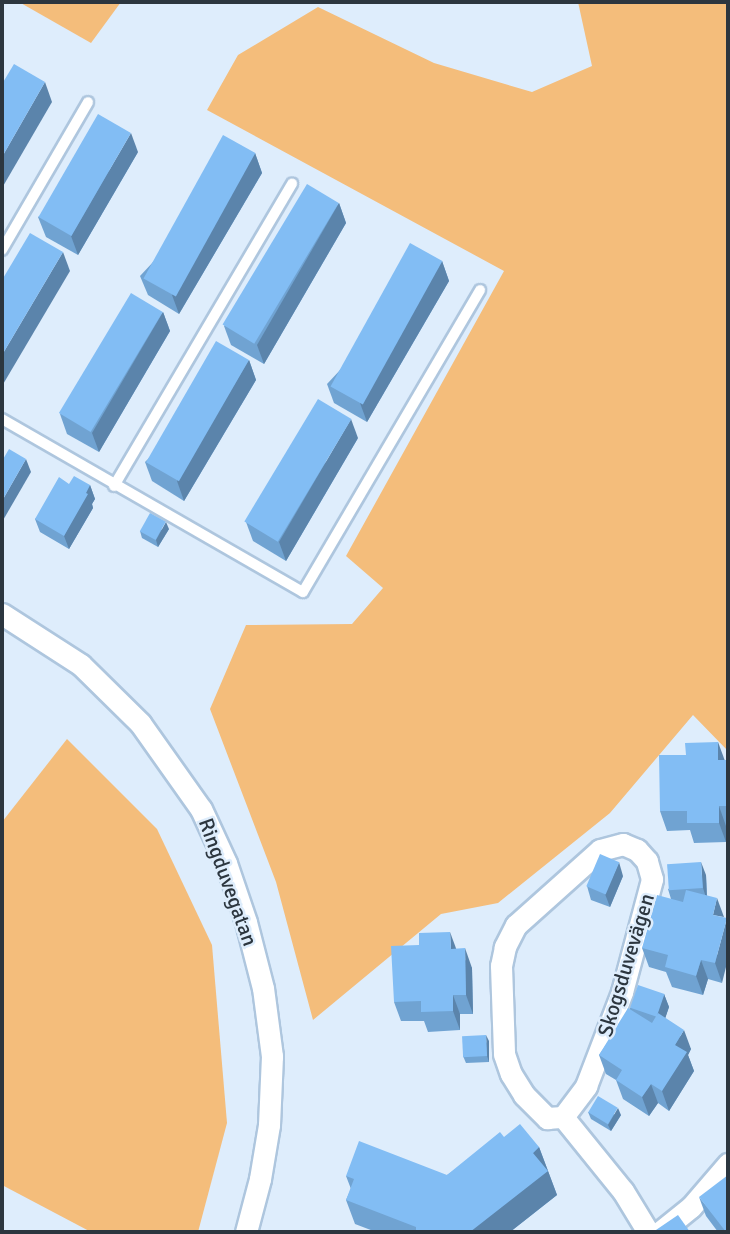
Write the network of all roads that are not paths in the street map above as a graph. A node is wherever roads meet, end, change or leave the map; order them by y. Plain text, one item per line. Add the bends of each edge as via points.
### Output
1 (88, 102) dead end
2 (292, 184) dead end
3 (2, 250) edge
4 (480, 290) dead end
5 (2, 419) edge
6 (114, 486) junction
7 (2, 614) edge
8 (563, 1116) junction
9 (728, 1164) edge
10 (246, 1232) edge
11 (648, 1232) edge
12 (660, 1232) edge

1 - 3 lane
2 - 6 lane
4 - 6 lane via 303,592
5 - 6 lane
7 - 10 street, Ringduvegatan via 81,665 140,723 201,809 226,863 263,988 272,1056 270,1125
8 - 8 street, Skogsduvevägen via 586,1086 618,1004 652,878 647,861 623,844 611,845 591,859 516,925 505,947 501,966 503,1054 524,1095 547,1118
8 - 11 street via 623,1191
9 - 12 street via 691,1207

